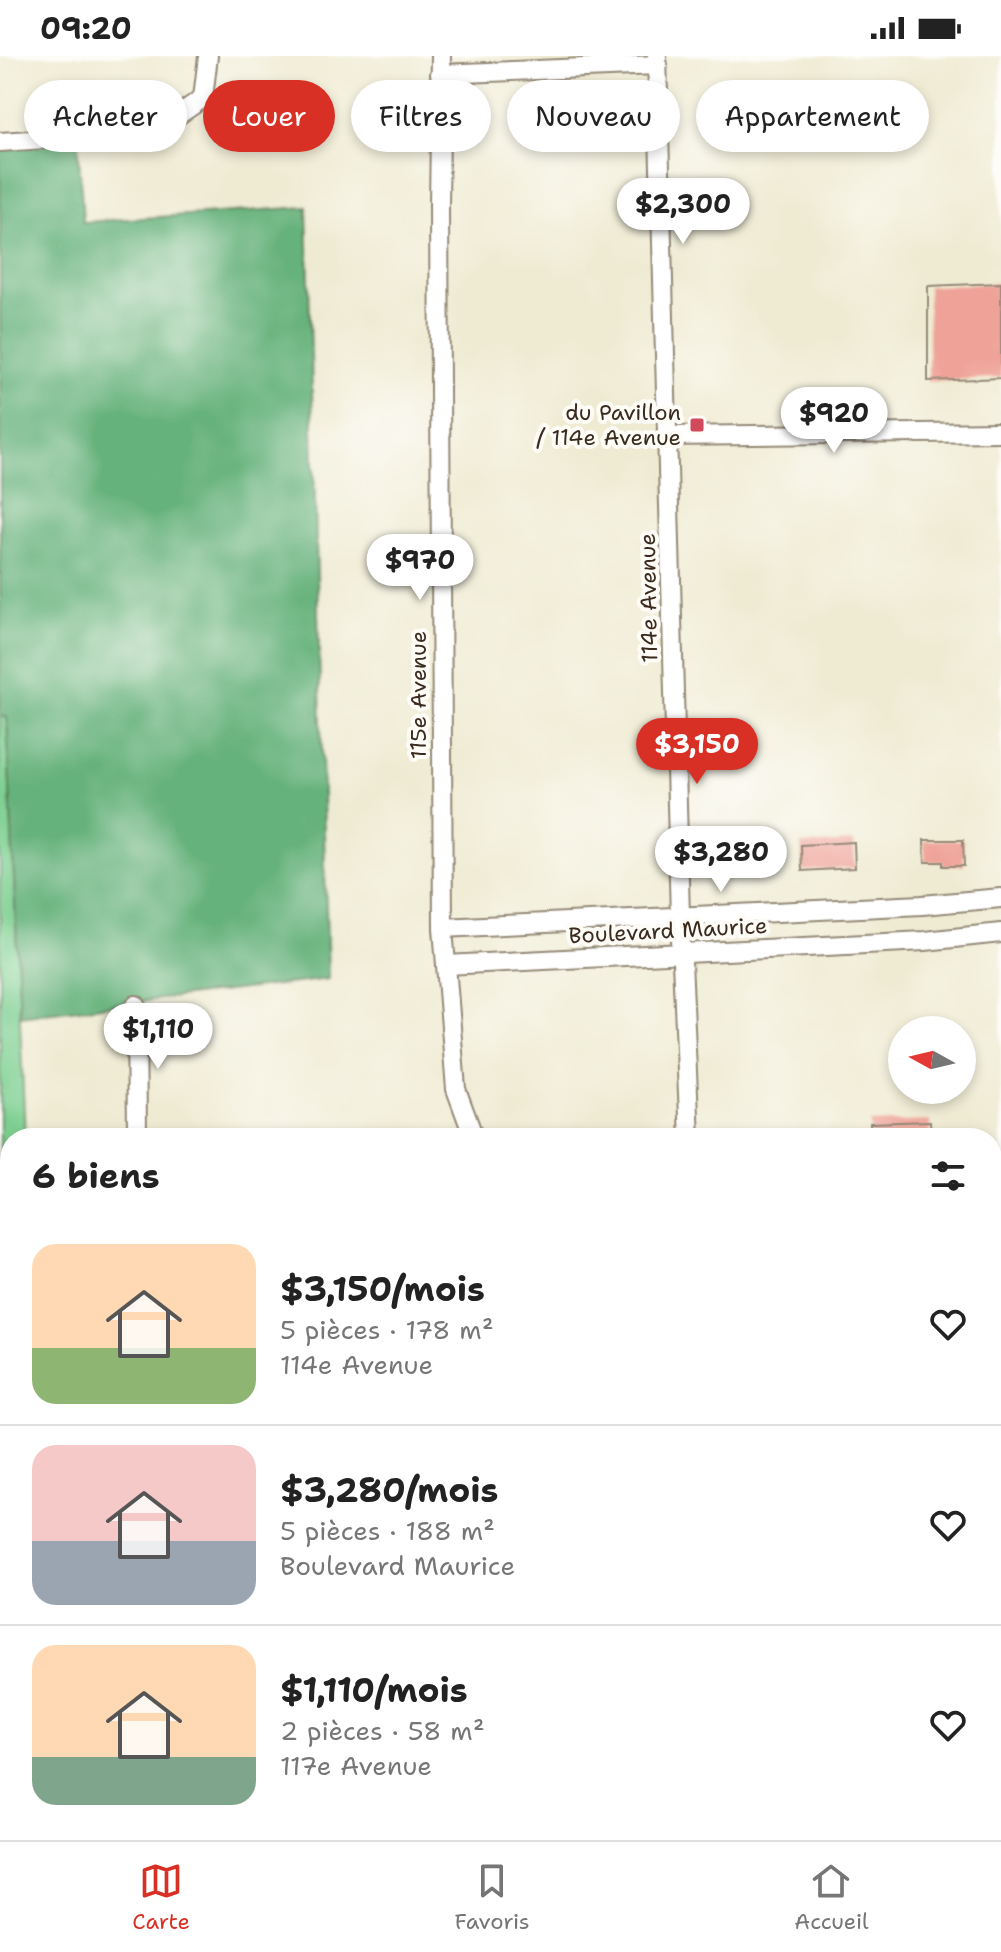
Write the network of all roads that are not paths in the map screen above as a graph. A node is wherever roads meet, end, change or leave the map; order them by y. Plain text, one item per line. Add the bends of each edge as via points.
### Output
1 (208, 56) edge
2 (657, 61) edge
3 (440, 65) edge
4 (0, 142) edge
5 (1001, 432) edge
6 (667, 436) junction
7 (1001, 898) edge
8 (680, 917) junction
9 (894, 925) junction
10 (443, 928) junction
11 (1001, 933) edge
12 (681, 954) junction
13 (446, 965) junction
14 (136, 1005) dead end
15 (137, 1128) edge
16 (470, 1128) edge
17 (690, 1128) edge

1 - 4 street via 203,98 171,120 90,136
2 - 3 street
2 - 6 street, 114e Avenue
3 - 10 street, 115e Avenue
5 - 6 street
6 - 8 street, 114e Avenue
7 - 9 street, Boulevard Maurice
8 - 9 street, Boulevard Maurice
8 - 10 street, Boulevard Maurice
8 - 12 street, 114e Avenue
9 - 11 street, Boulevard Maurice via 925,941
9 - 12 street, Boulevard Maurice
10 - 13 street, 115e Avenue
12 - 13 street, Boulevard Maurice
12 - 17 street, 114e Avenue
13 - 16 street, 115e Avenue via 456,1089
14 - 15 street

